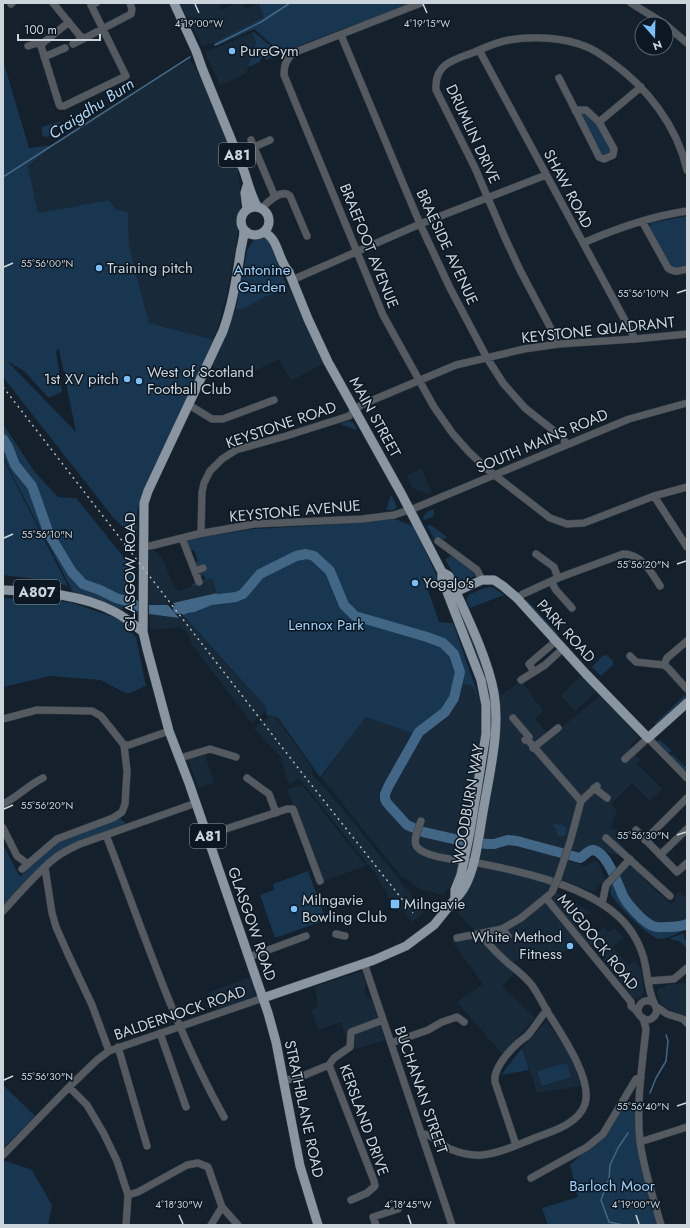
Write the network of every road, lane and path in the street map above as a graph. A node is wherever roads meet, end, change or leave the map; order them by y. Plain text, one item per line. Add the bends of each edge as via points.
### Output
1 (53, 3) edge
2 (96, 3) edge
3 (130, 3) edge
4 (174, 3) edge
5 (421, 3) edge
6 (632, 3) edge
7 (652, 16) edge
8 (69, 22) junction
9 (103, 29) junction
10 (674, 32) edge
11 (341, 35) junction
12 (85, 38) junction
13 (687, 43) edge
14 (73, 44) dead end
15 (28, 46) dead end
16 (41, 46) junction
17 (65, 48) dead end
18 (479, 50) junction
19 (44, 57) junction
20 (559, 78) dead end
21 (641, 87) junction
22 (575, 110) junction
23 (599, 122) junction
24 (251, 140) dead end
25 (270, 140) dead end
26 (254, 147) junction
27 (687, 170) edge
28 (546, 176) junction
29 (247, 186) junction
30 (275, 197) junction
31 (488, 197) junction
32 (260, 207) junction
33 (247, 209) junction
34 (687, 211) edge
35 (642, 221) junction
36 (269, 222) junction
37 (420, 224) junction
38 (244, 230) junction
39 (264, 232) junction
40 (253, 235) junction
41 (307, 236) dead end
42 (244, 242) junction
43 (583, 243) junction
44 (358, 251) junction
45 (687, 269) edge
46 (291, 276) junction
47 (687, 334) edge
48 (635, 339) junction
49 (559, 344) junction
50 (486, 358) junction
51 (419, 379) junction
52 (274, 400) dead end
53 (687, 403) edge
54 (189, 405) junction
55 (355, 410) junction
56 (566, 445) junction
57 (495, 475) junction
58 (687, 487) edge
59 (654, 496) junction
60 (410, 510) junction
61 (201, 533) junction
62 (182, 538) junction
63 (438, 541) dead end
64 (150, 546) dead end
65 (687, 547) edge
66 (536, 554) dead end
67 (203, 568) dead end
68 (195, 571) junction
69 (558, 578) junction
70 (482, 580) junction
71 (551, 581) junction
72 (199, 582) dead end
73 (660, 586) dead end
74 (3, 590) edge
75 (452, 593) junction
76 (517, 598) junction
77 (572, 608) dead end
78 (143, 632) junction
79 (556, 641) junction
80 (687, 641) edge
81 (558, 653) dead end
82 (630, 656) dead end
83 (664, 665) junction
84 (534, 672) junction
85 (521, 680) dead end
86 (687, 689) edge
87 (687, 703) edge
88 (512, 718) dead end
89 (3, 719) edge
90 (558, 728) dead end
91 (169, 732) junction
92 (490, 734) joint
93 (648, 738) junction
94 (124, 745) junction
95 (534, 748) junction
96 (236, 757) dead end
97 (180, 758) junction
98 (625, 759) dead end
99 (43, 778) dead end
100 (247, 778) dead end
101 (687, 778) edge
102 (607, 798) dead end
103 (687, 798) edge
104 (581, 801) junction
105 (196, 803) junction
106 (3, 804) edge
107 (276, 813) junction
108 (421, 821) dead end
109 (3, 828) edge
110 (687, 829) edge
111 (636, 830) dead end
112 (106, 835) junction
113 (207, 835) junction
114 (606, 838) dead end
115 (645, 840) junction
116 (472, 849) junction
117 (660, 855) junction
118 (630, 859) junction
119 (464, 861) junction
120 (474, 862) junction
121 (687, 863) edge
122 (45, 868) junction
123 (320, 881) dead end
124 (670, 896) dead end
125 (546, 898) junction
126 (455, 899) junction
127 (602, 904) junction
128 (3, 911) edge
129 (502, 929) junction
130 (336, 934) dead end
131 (479, 934) junction
132 (306, 936) dead end
133 (345, 936) dead end
134 (508, 936) dead end
135 (457, 938) dead end
136 (249, 957) junction
137 (364, 963) junction
138 (687, 968) edge
139 (648, 981) junction
140 (650, 993) junction
141 (263, 998) junction
142 (641, 1005) junction
143 (656, 1005) junction
144 (547, 1010) junction
145 (667, 1014) junction
146 (654, 1017) junction
147 (643, 1018) junction
148 (383, 1020) junction
149 (464, 1022) dead end
150 (687, 1023) edge
151 (179, 1026) junction
152 (646, 1029) junction
153 (160, 1033) junction
154 (391, 1043) junction
155 (118, 1047) junction
156 (109, 1051) junction
157 (329, 1065) junction
158 (641, 1077) junction
159 (283, 1080) junction
160 (69, 1087) junction
161 (186, 1107) dead end
162 (224, 1117) dead end
163 (687, 1127) edge
164 (421, 1134) junction
165 (640, 1142) junction
166 (516, 1145) junction
167 (147, 1146) dead end
168 (3, 1155) edge
169 (531, 1178) dead end
170 (128, 1195) junction
171 (351, 1200) dead end
172 (222, 1207) junction
173 (398, 1209) dead end
174 (126, 1225) edge
175 (211, 1225) edge
176 (238, 1225) edge
177 (318, 1225) edge
178 (376, 1225) edge
179 (452, 1225) edge
180 (661, 1225) edge

1 - 8 street
2 - 9 street via 91,6
3 - 9 street via 131,14
4 - 29 main road, A81 via 244,171
5 - 11 street, BRAEFOOT AVENUE
6 - 7 street
8 - 12 street via 80,36
8 - 16 street
9 - 12 street
9 - 19 street via 126,76 64,106 59,104
10 - 13 street
11 - 37 street, BRAESIDE AVENUE
11 - 44 street, BRAEFOOT AVENUE via 293,53 284,65 284,75
12 - 14 street
15 - 16 street
16 - 19 street
17 - 19 street
18 - 21 street, DRUMLIN DRIVE via 518,39 569,41 595,51
18 - 28 street, SHAW ROAD
18 - 31 street, DRUMLIN DRIVE via 445,64 439,71 436,90
20 - 22 street
21 - 23 street
21 - 27 street, DRUMLIN DRIVE via 674,133
22 - 23 street via 586,110
22 - 23 street via 599,157 604,159 613,155 614,149
24 - 26 street
25 - 26 street
26 - 30 street
28 - 31 street
28 - 43 street, SHAW ROAD
29 - 32 main road, A81
29 - 33 main road, A81
30 - 32 street
30 - 41 street via 284,193 290,196
31 - 37 street
31 - 49 street, DRUMLIN DRIVE via 520,270
32 - 33 main road
32 - 36 main road, A81 via 267,213
33 - 38 main road, A81 via 241,218
34 - 35 street
35 - 43 street
35 - 45 street via 668,268 677,272
36 - 39 main road
36 - 46 main road, MAIN STREET via 289,265
37 - 44 street
37 - 50 street, BRAESIDE AVENUE
38 - 40 main road
38 - 42 main road, GLASGOW ROAD / A81
39 - 40 main road
39 - 46 main road, MAIN STREET via 272,238 284,267
40 - 42 main road
42 - 54 main road, GLASGOW ROAD / A81 via 229,316
43 - 48 street, SHAW ROAD
44 - 46 street
44 - 51 street, BRAEFOOT AVENUE via 383,314
46 - 55 main road, MAIN STREET via 328,362
47 - 48 street, KEYSTONE QUADRANT
48 - 49 street, KEYSTONE QUADRANT
49 - 50 street, KEYSTONE QUADRANT
50 - 51 street, KEYSTONE QUADRANT via 456,364
50 - 56 street, BRAESIDE AVENUE via 525,408 563,438
51 - 55 street, KEYSTONE QUADRANT via 361,404
51 - 57 street, BRAEFOOT AVENUE via 453,434
52 - 54 street via 223,419 212,419
53 - 56 street, SOUTH MAINS ROAD via 629,419
54 - 78 main road, GLASGOW ROAD / A81 via 144,503
55 - 60 main road, MAIN STREET
55 - 61 street, KEYSTONE ROAD via 349,416 236,450 222,459 210,471 204,483
56 - 57 street, SOUTH MAINS ROAD
57 - 59 street, BRAEFOOT AVENUE via 550,518 567,524 584,523
57 - 60 street, SOUTH MAINS ROAD
58 - 59 street, BRAEFOOT AVENUE
59 - 65 street
60 - 61 street, KEYSTONE AVENUE via 369,518 254,524
60 - 75 main road, MAIN STREET via 442,572 449,576
61 - 62 street, KEYSTONE AVENUE
62 - 64 street, KEYSTONE AVENUE
62 - 68 street
63 - 70 street via 477,570
66 - 69 street via 554,567
67 - 68 street
68 - 72 street
69 - 71 street
69 - 73 street via 626,554 646,564
70 - 75 main road
70 - 76 main road, PARK ROAD via 494,580
71 - 76 street
71 - 77 street
74 - 78 main road, A807 via 71,597 117,612
75 - 92 main road, MAIN STREET via 481,680
76 - 79 main road, PARK ROAD
78 - 91 main road, GLASGOW ROAD / A81
79 - 84 street via 529,664
79 - 93 main road, PARK ROAD
80 - 83 street via 667,658
81 - 84 street
82 - 83 street via 634,665
83 - 86 street
84 - 85 street
87 - 93 main road
88 - 95 street via 529,737 526,740
89 - 94 street via 37,710 92,711 101,716
90 - 95 street
91 - 94 street
91 - 97 main road, GLASGOW ROAD / A81
92 - 116 main road, WOODBURN WAY
93 - 98 street
93 - 101 street
94 - 109 street via 126,778 125,804 122,812 113,818 57,838 25,866 16,856
95 - 104 street
96 - 97 street via 210,749
97 - 105 main road, GLASGOW ROAD / A81
99 - 106 street
100 - 107 street via 269,794
102 - 104 street via 596,787
103 - 115 street
104 - 125 street, bridge via 558,878 552,892
105 - 112 street
105 - 113 main road, GLASGOW ROAD / A81
107 - 113 street
107 - 123 street via 293,809
108 - 119 street via 416,840 418,848 450,860
110 - 117 street
111 - 115 street
112 - 122 street via 66,851
112 - 151 street
113 - 136 main road, GLASGOW ROAD / A81
114 - 118 street
115 - 117 street
116 - 119 main road, WOODBURN WAY
116 - 120 main road, WOODBURN WAY
117 - 121 street via 677,872
118 - 124 street
118 - 127 street via 606,885
119 - 120 street
119 - 126 main road, WOODBURN WAY via 455,890
120 - 126 main road, WOODBURN WAY via 462,892
120 - 127 street via 529,874 571,889
122 - 128 street
122 - 156 street via 56,927 92,1005
125 - 129 street
125 - 142 street, MUGDOCK ROAD via 631,1002 631,1006
126 - 137 main road, WOODBURN WAY via 434,925 421,936 406,946
127 - 139 street via 619,918 633,935 644,960
129 - 131 street
129 - 134 street
130 - 133 street
131 - 135 street
131 - 144 street via 531,984
132 - 136 street
136 - 141 main road, GLASGOW ROAD / A81
137 - 141 main road, WOODBURN WAY
137 - 148 street, BUCHANAN STREET
138 - 139 street via 671,980
139 - 140 street
140 - 142 street
140 - 143 street
141 - 151 street, BALDERNOCK ROAD
141 - 159 main road, STRATHBLANE ROAD / A81 via 273,1030
142 - 143 street via 648,1000
142 - 147 street via 639,1014
143 - 145 street
143 - 146 street
144 - 166 street via 495,1073 495,1082
144 - 166 street via 570,1048 585,1083 587,1097 578,1115 567,1125
145 - 146 street
145 - 150 street via 683,1019
146 - 147 street via 646,1020
146 - 152 street
147 - 152 street
148 - 154 street, BUCHANAN STREET
148 - 157 street, KERSLAND DRIVE via 351,1032 350,1047 334,1058
149 - 154 street via 457,1018
151 - 153 street, BALDERNOCK ROAD
151 - 162 street
152 - 158 street
153 - 155 street, BALDERNOCK ROAD
153 - 161 street
154 - 164 street, BUCHANAN STREET
155 - 156 street, BALDERNOCK ROAD
155 - 167 street
156 - 160 street, BALDERNOCK ROAD
157 - 159 street via 300,1077
157 - 171 street, KERSLAND DRIVE via 375,1186
158 - 165 street
158 - 169 street via 636,1079 603,1134 587,1147
159 - 177 main road, STRATHBLANE ROAD / A81 via 300,1166
160 - 168 street, BALDERNOCK ROAD
160 - 170 street via 87,1105 104,1134
163 - 165 street
164 - 166 street via 427,1133 443,1145 468,1155 491,1153
164 - 179 street, BUCHANAN STREET
165 - 180 street
170 - 172 street via 187,1165 198,1163 208,1167
170 - 174 street
172 - 175 street
172 - 176 street
173 - 178 street via 373,1217

